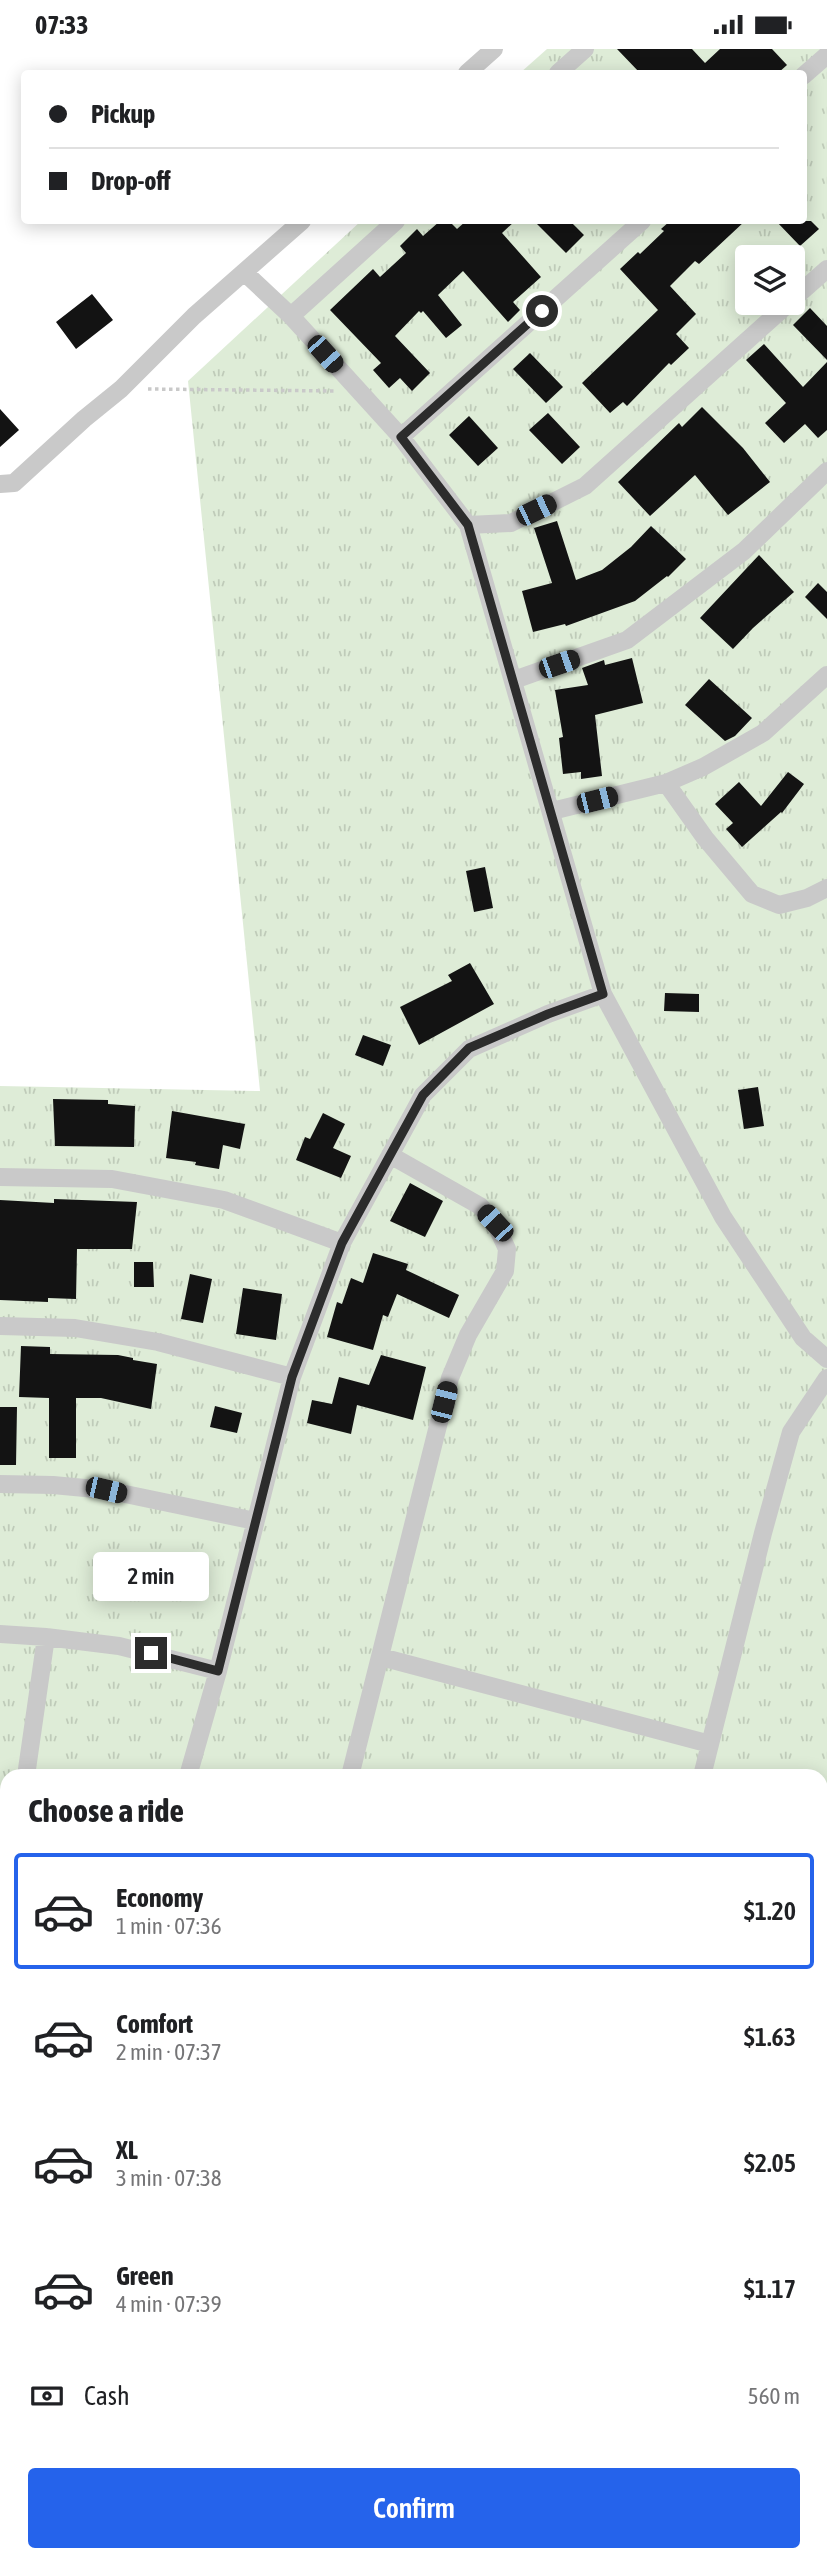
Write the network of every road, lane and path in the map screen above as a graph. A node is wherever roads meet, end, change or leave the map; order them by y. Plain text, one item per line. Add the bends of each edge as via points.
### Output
1 (494, 49) edge
2 (585, 49) edge
3 (827, 55) edge
4 (470, 70) edge
5 (561, 70) edge
6 (807, 72) edge
7 (299, 224) edge
8 (393, 224) edge
9 (639, 224) edge
10 (827, 269) edge
11 (244, 272) junction
12 (805, 289) edge
13 (775, 315) edge
14 (291, 316) junction
15 (121, 389) junction
16 (360, 391) junction
17 (401, 437) junction
18 (827, 471) edge
19 (7, 484) edge
20 (0, 496) edge
21 (468, 525) junction
22 (827, 675) edge
23 (514, 680) junction
24 (666, 783) junction
25 (552, 811) junction
26 (827, 888) edge
27 (603, 994) junction
28 (390, 1155) junction
29 (0, 1177) edge
30 (342, 1243) junction
31 (0, 1326) edge
32 (827, 1359) edge
33 (292, 1377) junction
34 (827, 1378) edge
35 (0, 1483) edge
36 (255, 1521) junction
37 (0, 1635) edge
38 (46, 1637) junction
39 (381, 1657) junction
40 (218, 1671) junction
41 (710, 1744) junction
42 (27, 1769) edge
43 (190, 1769) edge
44 (352, 1769) edge
45 (704, 1769) edge

1 - 4 street
2 - 5 street
3 - 6 street
7 - 11 street
8 - 14 street
9 - 17 street
10 - 12 street
11 - 14 street
11 - 15 street
13 - 21 street via 585,486 511,523
14 - 16 street
15 - 16 path
15 - 19 street
16 - 17 street
17 - 21 street
18 - 23 street via 744,551 627,640
19 - 20 street
21 - 23 street
22 - 24 street via 763,733
23 - 25 street
24 - 25 street
24 - 26 street via 752,894 779,905
25 - 27 street
27 - 28 street via 469,1048 423,1095
27 - 32 street via 723,1217 803,1338
28 - 30 street
28 - 39 street via 480,1206 495,1223 507,1249 505,1271 468,1335 450,1378
29 - 30 street via 112,1179 224,1200
30 - 33 street
31 - 33 street via 75,1328 158,1342
33 - 36 street
34 - 41 street via 791,1432
35 - 36 street via 106,1490
36 - 40 street
37 - 38 street
38 - 40 street via 119,1646
38 - 42 street
39 - 41 street
39 - 44 street
40 - 43 street
41 - 45 street

